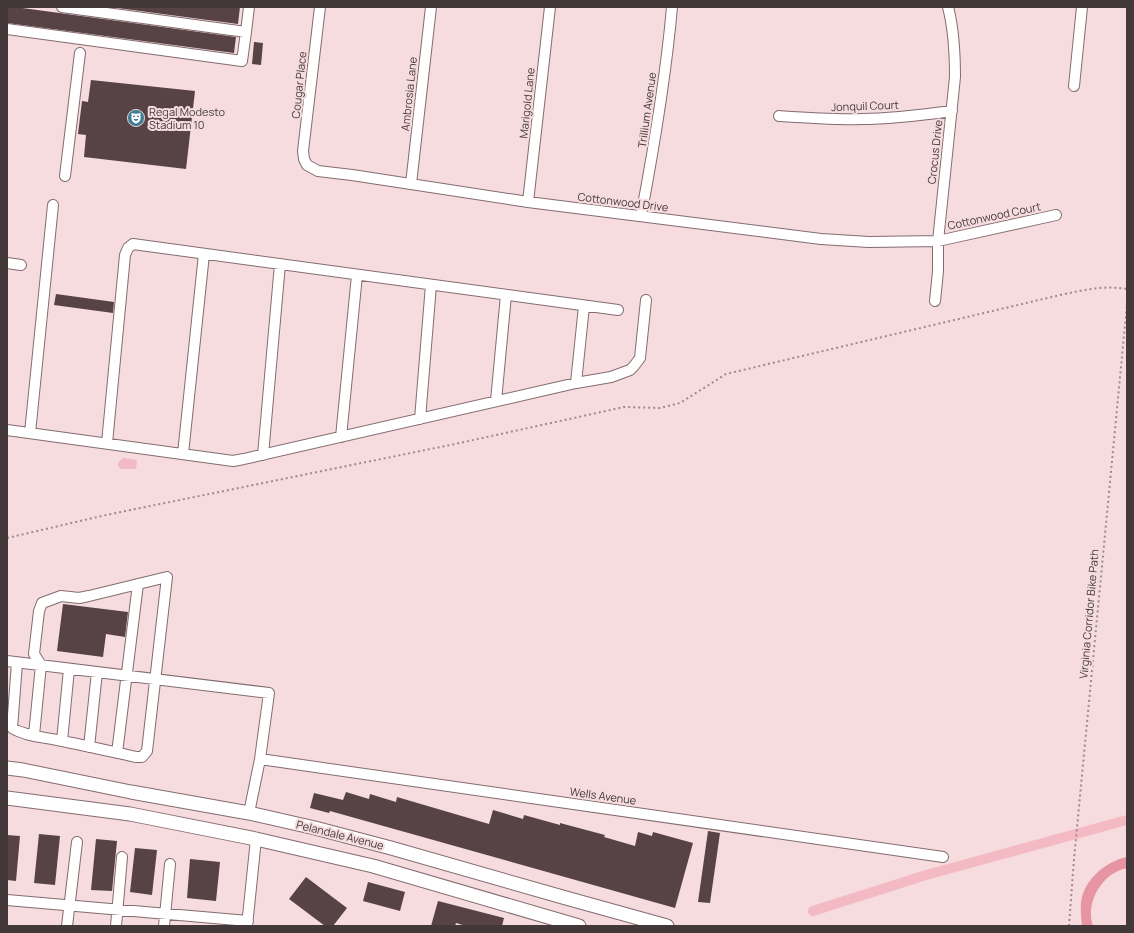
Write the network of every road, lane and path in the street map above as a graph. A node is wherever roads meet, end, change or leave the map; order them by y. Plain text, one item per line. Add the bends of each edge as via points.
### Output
1 (62, 7) edge
2 (249, 7) edge
3 (320, 7) edge
4 (431, 7) edge
5 (550, 7) edge
6 (672, 7) edge
7 (948, 7) edge
8 (1082, 7) edge
9 (7, 29) edge
10 (246, 32) junction
11 (80, 53) dead end
12 (1074, 86) dead end
13 (952, 111) junction
14 (779, 116) dead end
15 (308, 165) joint
16 (65, 176) dead end
17 (411, 184) junction
18 (528, 202) junction
19 (53, 204) dead end
20 (1056, 215) dead end
21 (641, 216) junction
22 (938, 241) junction
23 (204, 254) junction
24 (7, 263) edge
25 (280, 264) junction
26 (21, 265) dead end
27 (357, 275) junction
28 (431, 285) junction
29 (1127, 289) edge
30 (506, 295) junction
31 (646, 300) dead end
32 (935, 301) dead end
33 (1127, 304) edge
34 (584, 306) junction
35 (618, 310) dead end
36 (576, 383) junction
37 (496, 401) junction
38 (420, 419) junction
39 (7, 430) edge
40 (30, 433) junction
41 (341, 437) junction
42 (107, 443) junction
43 (184, 454) junction
44 (263, 455) junction
45 (7, 538) edge
46 (138, 584) junction
47 (7, 661) edge
48 (18, 662) junction
49 (41, 665) junction
50 (69, 668) junction
51 (97, 672) junction
52 (126, 675) junction
53 (155, 679) junction
54 (34, 735) junction
55 (62, 741) junction
56 (89, 747) junction
57 (117, 753) junction
58 (260, 759) junction
59 (7, 768) edge
60 (7, 798) edge
61 (249, 813) junction
62 (256, 839) junction
63 (77, 842) dead end
64 (122, 856) dead end
65 (943, 857) dead end
66 (170, 864) dead end
67 (7, 900) edge
68 (69, 906) junction
69 (118, 910) junction
70 (165, 914) junction
71 (248, 923) edge
72 (66, 926) edge
73 (116, 926) edge
74 (164, 926) edge
75 (579, 926) edge
76 (667, 926) edge
77 (1069, 926) edge

1 - 10 street
2 - 10 street
3 - 15 street, Cougar Place via 303,151
4 - 17 street, Ambrosia Lane
5 - 18 street, Marigold Lane
6 - 21 street, Trillium Avenue via 664,83
7 - 13 street, Crocus Drive via 955,57
8 - 12 street
9 - 10 street via 242,61
11 - 16 street
13 - 14 street, Jonquil Court via 863,119
13 - 22 street, Crocus Drive
15 - 17 street, Cottonwood Drive via 318,171
17 - 18 street, Cottonwood Drive
18 - 21 street, Cottonwood Drive
19 - 40 street
20 - 22 street, Cottonwood Court
21 - 22 street, Cottonwood Drive via 821,239 869,242
22 - 32 street, Crocus Drive
23 - 25 street
23 - 42 street via 133,244 128,248 125,255
23 - 43 street
24 - 26 street
25 - 27 street
25 - 44 street
27 - 28 street
27 - 41 street
28 - 30 street
28 - 38 street
29 - 45 path via 1094,288 1060,295 726,374 680,403 660,408 624,407
30 - 34 street
30 - 37 street
31 - 36 street via 640,358 634,366 612,377
33 - 77 path, Virginia Corridor Bike Path
34 - 35 street
34 - 36 street
36 - 37 street
37 - 38 street
38 - 41 street
39 - 40 street
40 - 42 street
41 - 44 street
42 - 43 street
43 - 44 street via 233,461
46 - 49 street via 79,598 61,596 42,603 34,654
46 - 52 street
46 - 53 street via 167,577
47 - 48 street
48 - 49 street
48 - 54 street via 12,728
49 - 50 street
49 - 54 street
50 - 51 street
50 - 55 street
51 - 52 street
51 - 56 street
52 - 53 street
52 - 57 street
53 - 57 street via 147,751 142,757
53 - 58 street via 269,693
54 - 55 street
55 - 56 street
56 - 57 street
58 - 61 street
58 - 65 street, Wells Avenue
59 - 61 main road, Pelandale Avenue
60 - 62 main road, Pelandale Avenue via 130,814
61 - 76 main road, Pelandale Avenue via 392,848
62 - 71 street
62 - 75 main road, Pelandale Avenue via 373,866
63 - 68 street
64 - 69 street
66 - 70 street
67 - 68 street
68 - 69 street
68 - 72 street
69 - 70 street
69 - 73 street
70 - 71 street
70 - 74 street

